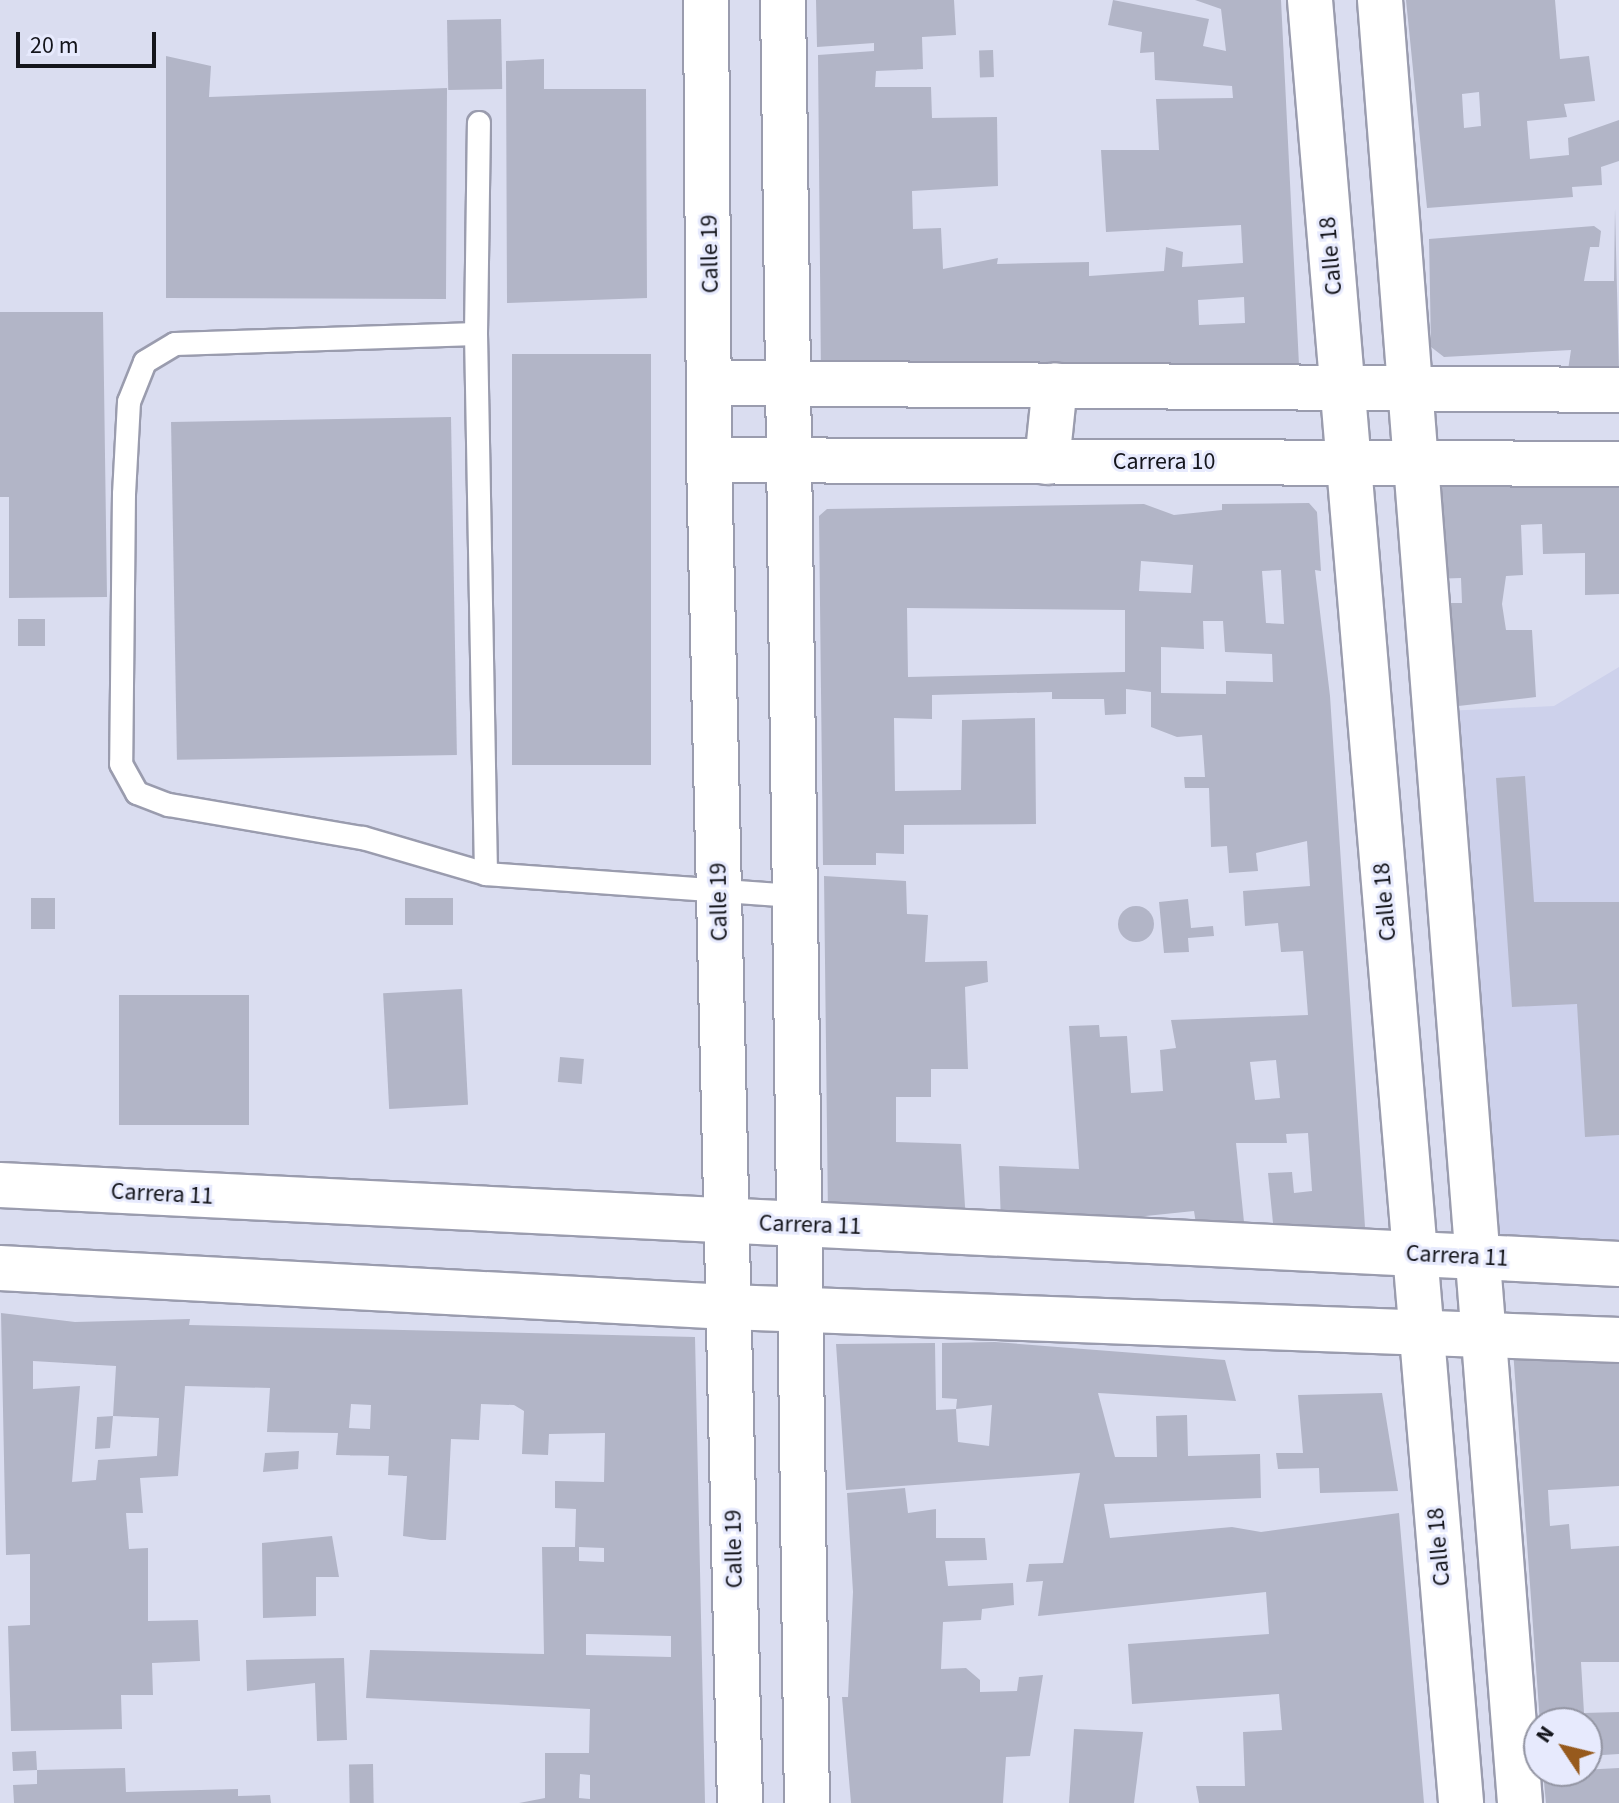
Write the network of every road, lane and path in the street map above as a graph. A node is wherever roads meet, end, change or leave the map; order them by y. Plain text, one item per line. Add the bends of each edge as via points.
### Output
1 (706, 0) edge
2 (783, 0) edge
3 (1310, 0) edge
4 (1380, 0) edge
5 (479, 123) dead end
6 (476, 334) junction
7 (712, 383) junction
8 (788, 383) junction
9 (1055, 385) junction
10 (1342, 388) junction
11 (1410, 388) junction
12 (1619, 390) edge
13 (709, 460) junction
14 (786, 460) junction
15 (1047, 462) junction
16 (1349, 463) junction
17 (1416, 463) junction
18 (1619, 464) edge
19 (486, 874) junction
20 (719, 890) junction
21 (793, 896) junction
22 (0, 1185) edge
23 (727, 1222) junction
24 (798, 1223) junction
25 (1415, 1254) junction
26 (1478, 1258) junction
27 (1619, 1264) edge
28 (0, 1268) edge
29 (728, 1307) junction
30 (800, 1309) junction
31 (1484, 1335) junction
32 (1422, 1336) junction
33 (1619, 1340) edge
34 (740, 1803) edge
35 (807, 1803) edge
36 (1461, 1803) edge
37 (1520, 1803) edge

1 - 7 street, Calle 19
2 - 8 street
3 - 10 street, Calle 18
4 - 11 street
5 - 6 lane
6 - 19 lane
6 - 19 lane via 175,344 145,362 129,402 121,764 137,793 169,805 363,838
7 - 8 street
7 - 13 street, Calle 19
8 - 9 street
8 - 14 street
9 - 10 street
9 - 15 street
10 - 11 street
10 - 16 street, Calle 18
11 - 12 street
11 - 17 street
13 - 14 street, Carrera 10
13 - 20 street, Calle 19
14 - 15 street, Carrera 10
14 - 21 street
15 - 16 street, Carrera 10
16 - 17 street, Carrera 10
16 - 25 street, Calle 18
17 - 18 street, Carrera 10
17 - 26 street
19 - 20 lane
20 - 21 lane
20 - 23 street, Calle 19
21 - 24 street
22 - 23 street, Carrera 11
23 - 24 street, Carrera 11
23 - 29 street, Calle 19
24 - 25 street, Carrera 11
24 - 30 street
25 - 26 street, Carrera 11
25 - 32 street, Calle 18
26 - 27 street, Carrera 11
26 - 31 street
28 - 29 street
29 - 30 street
29 - 34 street, Calle 19
30 - 32 street
30 - 35 street
31 - 32 street
31 - 33 street
31 - 37 street
32 - 36 street, Calle 18

